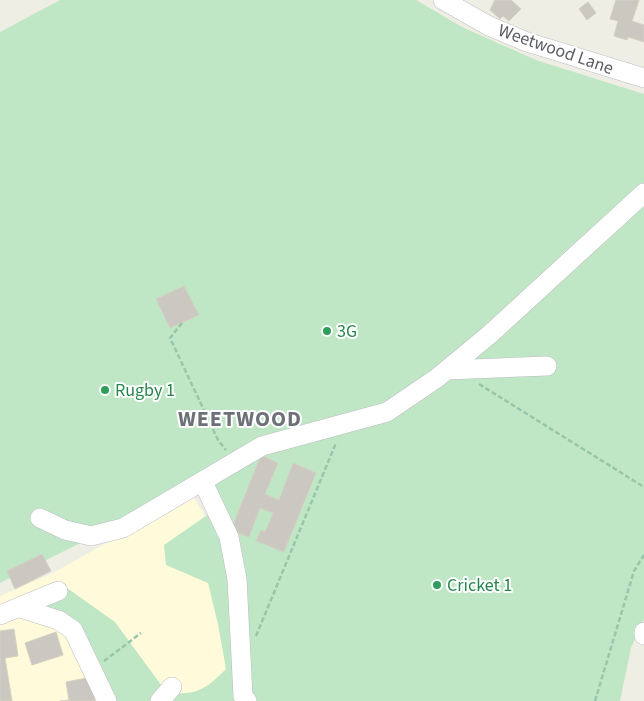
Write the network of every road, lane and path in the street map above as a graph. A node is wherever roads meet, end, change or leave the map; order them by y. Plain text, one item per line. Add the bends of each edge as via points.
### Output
1 (443, 0) edge
2 (644, 78) edge
3 (644, 193) edge
4 (182, 322) dead end
5 (548, 366) dead end
6 (446, 370) junction
7 (475, 382) dead end
8 (343, 426) junction
9 (235, 464) junction
10 (203, 482) junction
11 (644, 487) edge
12 (40, 518) dead end
13 (644, 555) edge
14 (58, 591) dead end
15 (20, 608) junction
16 (0, 615) edge
17 (141, 633) dead end
18 (256, 637) dead end
19 (93, 669) junction
20 (172, 687) dead end
21 (107, 701) edge
22 (160, 701) edge
23 (247, 701) edge
24 (595, 701) edge

1 - 2 street, Weetwood Lane via 489,26 527,42
3 - 6 street via 489,335
4 - 9 path via 170,338 218,440
5 - 6 street
6 - 8 street via 387,412
7 - 11 path
8 - 9 street via 262,446
8 - 18 path
9 - 10 street
10 - 12 street via 123,528 91,536 65,530
10 - 23 street via 229,537 237,579 243,696
13 - 24 path via 634,571
14 - 15 street
15 - 16 street
15 - 19 street via 58,620 73,630
17 - 19 path
19 - 21 street
20 - 22 street

